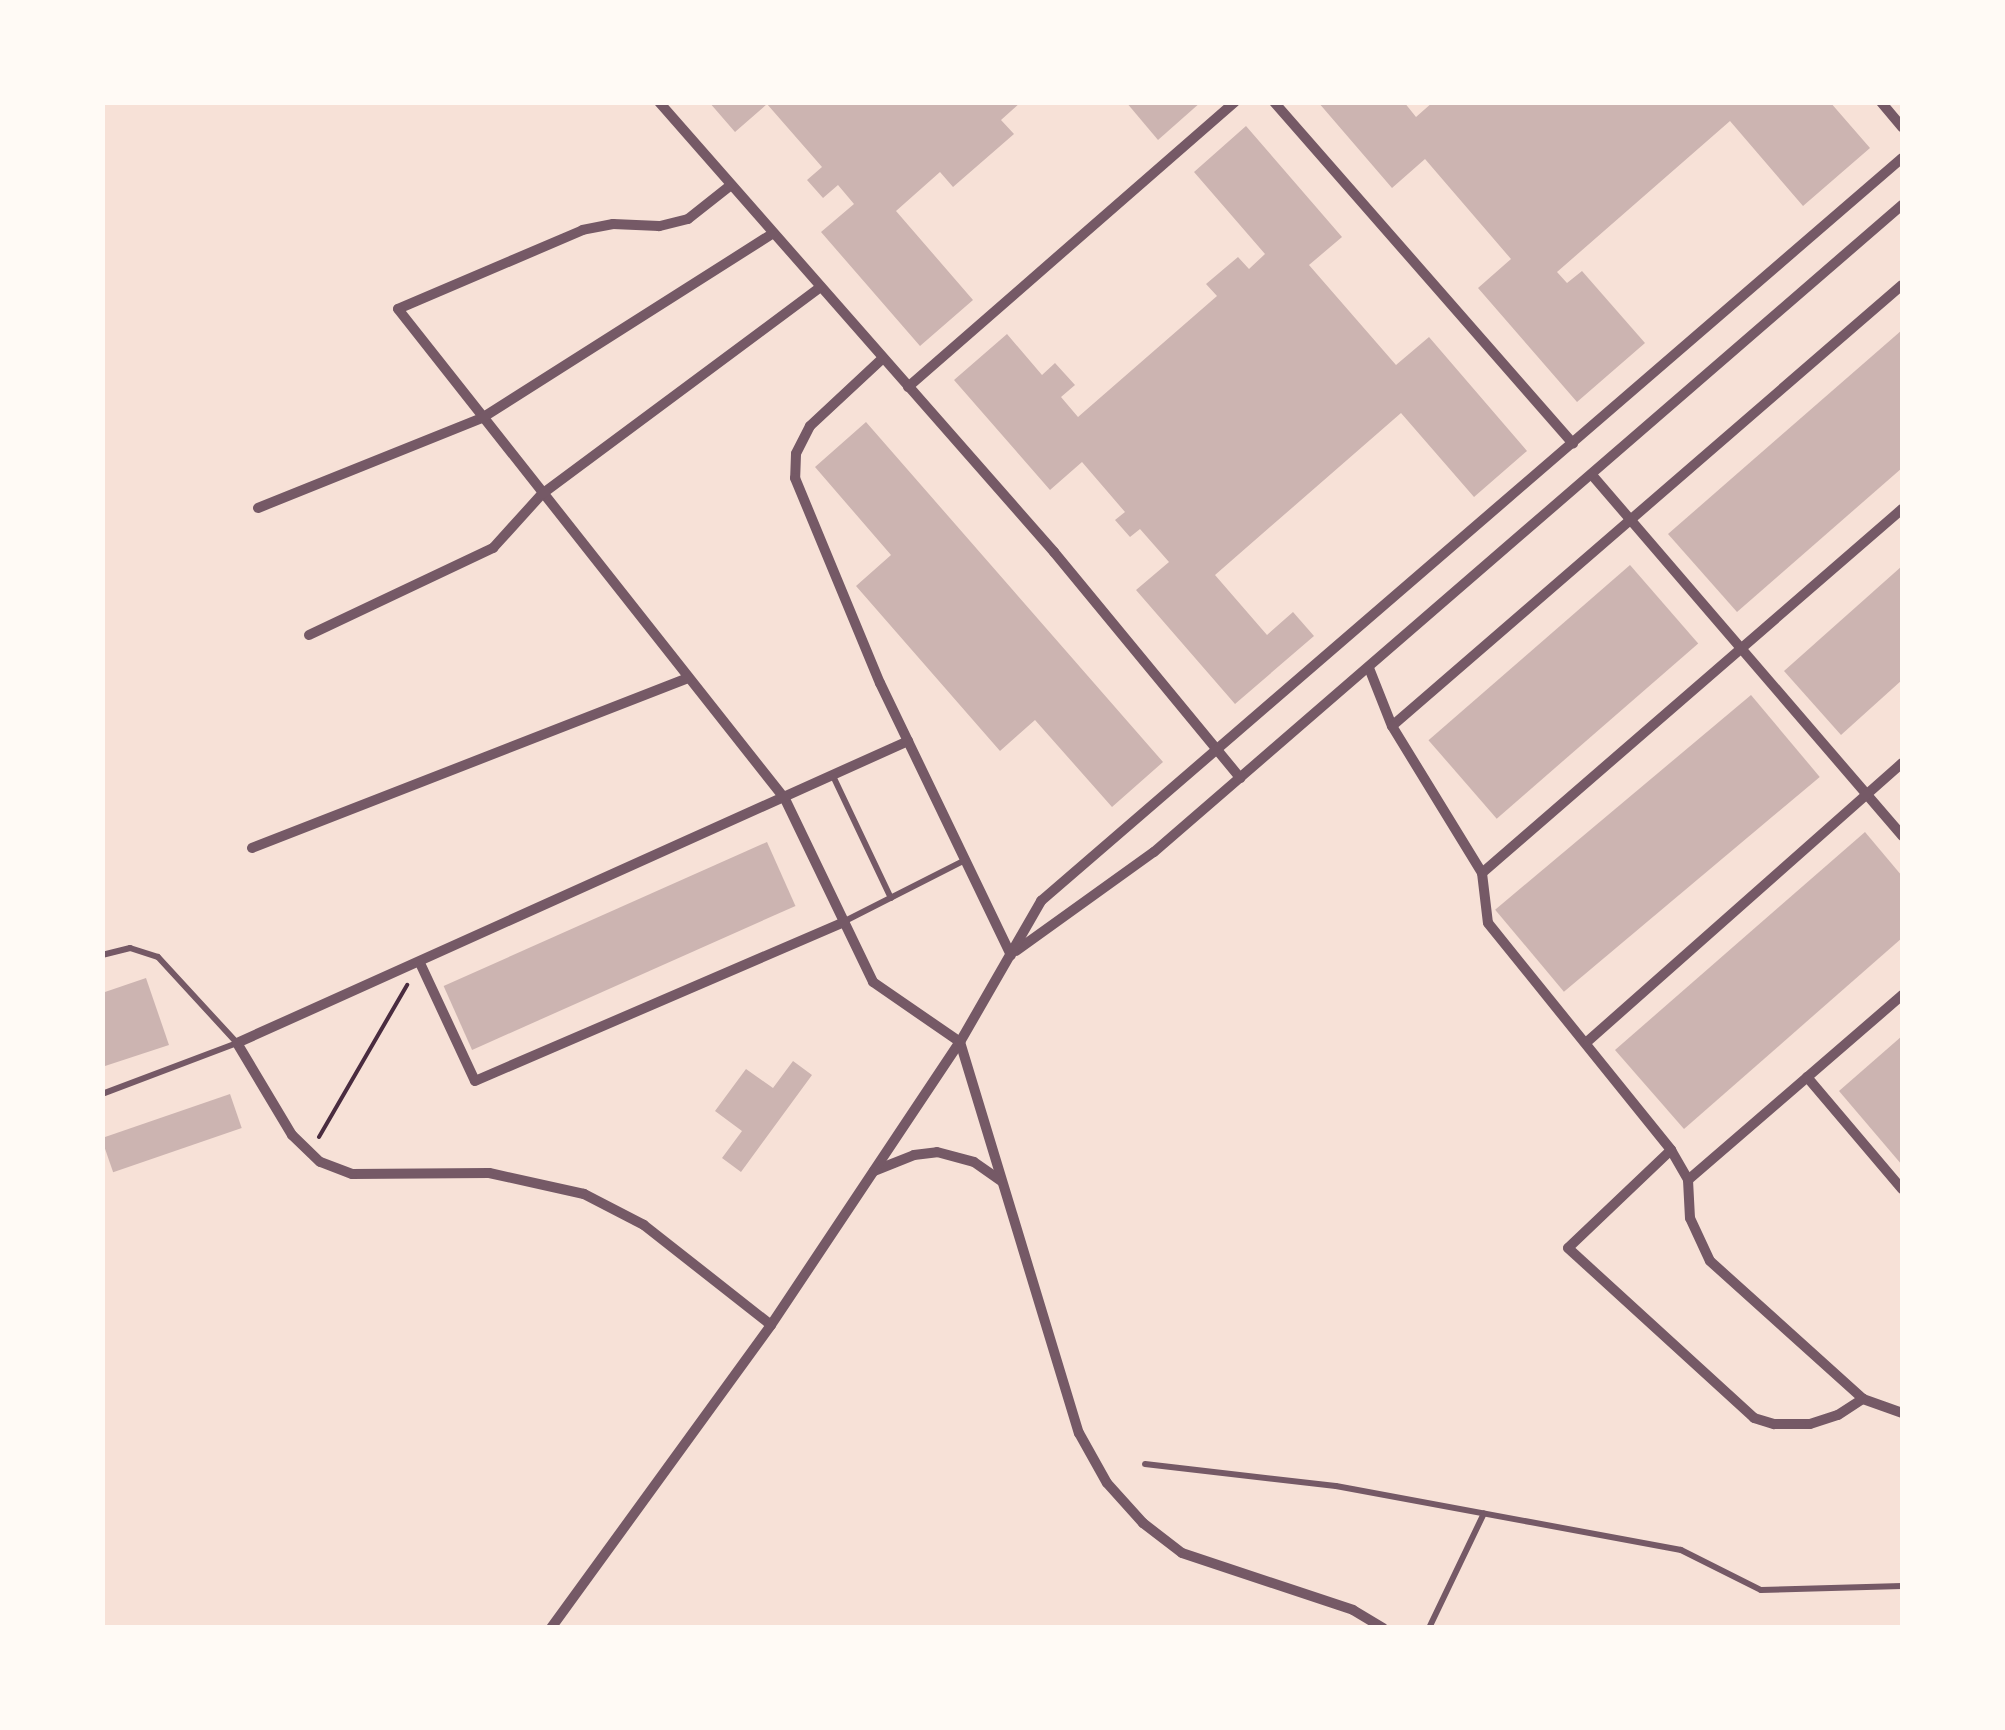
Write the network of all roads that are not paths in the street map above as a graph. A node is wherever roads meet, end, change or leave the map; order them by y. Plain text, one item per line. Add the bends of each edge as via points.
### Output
1 (659, 102) edge
2 (1235, 102) edge
3 (1274, 102) edge
4 (1881, 102) edge
5 (1902, 127) edge
6 (1902, 158) edge
7 (731, 185) junction
8 (1902, 205) edge
9 (773, 233) junction
10 (1902, 285) edge
11 (820, 288) junction
12 (883, 358) junction
13 (908, 387) junction
14 (482, 418) junction
15 (1573, 443) junction
16 (1592, 475) junction
17 (542, 494) junction
18 (258, 508) dead end
19 (1902, 510) edge
20 (1630, 520) junction
21 (310, 635) dead end
22 (1742, 648) junction
23 (1368, 668) junction
24 (688, 678) junction
25 (1392, 726) junction
26 (908, 741) junction
27 (1217, 751) junction
28 (1902, 763) edge
29 (833, 776) junction
30 (1240, 778) junction
31 (1867, 794) junction
32 (784, 799) junction
33 (1902, 836) edge
34 (252, 848) dead end
35 (965, 860) junction
36 (1482, 874) junction
37 (891, 898) junction
38 (844, 922) junction
39 (1011, 954) junction
40 (102, 955) edge
41 (420, 963) junction
42 (1902, 996) edge
43 (1588, 1041) junction
44 (960, 1042) junction
45 (237, 1043) junction
46 (1807, 1077) junction
47 (102, 1094) edge
48 (1671, 1150) junction
49 (873, 1172) junction
50 (1688, 1180) junction
51 (1002, 1182) junction
52 (1902, 1189) edge
53 (771, 1324) junction
54 (1863, 1399) junction
55 (1902, 1413) edge
56 (1144, 1464) dead end
57 (1484, 1514) junction
58 (1902, 1586) edge
59 (551, 1628) edge
60 (1382, 1628) edge
61 (1430, 1628) edge

1 - 7 street
2 - 13 street
3 - 15 street
4 - 5 street
6 - 15 street
7 - 9 street
7 - 14 street via 688,219 583,230 398,309
8 - 16 street
9 - 11 street
9 - 14 street
10 - 20 street
11 - 12 street
11 - 17 street
12 - 13 street
12 - 26 street via 803,434 794,478
13 - 27 street
14 - 17 street
14 - 18 street
15 - 27 street
16 - 20 street
16 - 23 street
17 - 21 street via 493,548
17 - 24 street
19 - 22 street
20 - 22 street
20 - 25 street
22 - 31 street
22 - 36 street
23 - 25 street
23 - 30 street
24 - 32 street
24 - 34 street
25 - 36 street
26 - 29 street
26 - 35 street
27 - 30 street
27 - 39 street via 1041,901
28 - 31 street
29 - 32 street
29 - 37 lane
30 - 39 street via 1154,852
31 - 33 street
31 - 43 street
32 - 38 street
32 - 41 street
35 - 37 lane
35 - 39 street
36 - 43 street via 1488,923
37 - 38 lane
38 - 41 street via 475,1081
38 - 44 street via 873,982
39 - 44 street
40 - 45 lane via 130,948 158,957
41 - 45 street
42 - 46 street
43 - 48 street
44 - 49 street
44 - 51 street
45 - 47 lane
45 - 53 street via 292,1136 310,1154 352,1174 489,1173 584,1194 644,1225
46 - 50 street
46 - 52 street
48 - 50 street
48 - 54 street via 1568,1248 1754,1418 1810,1424
49 - 51 street via 937,1152 974,1162
49 - 53 street
50 - 54 street via 1690,1218 1710,1261
51 - 60 street via 1079,1433 1126,1506 1182,1553 1352,1610
53 - 59 street
54 - 55 street
56 - 57 lane via 1336,1486
57 - 58 lane via 1681,1550 1761,1590
57 - 61 lane

